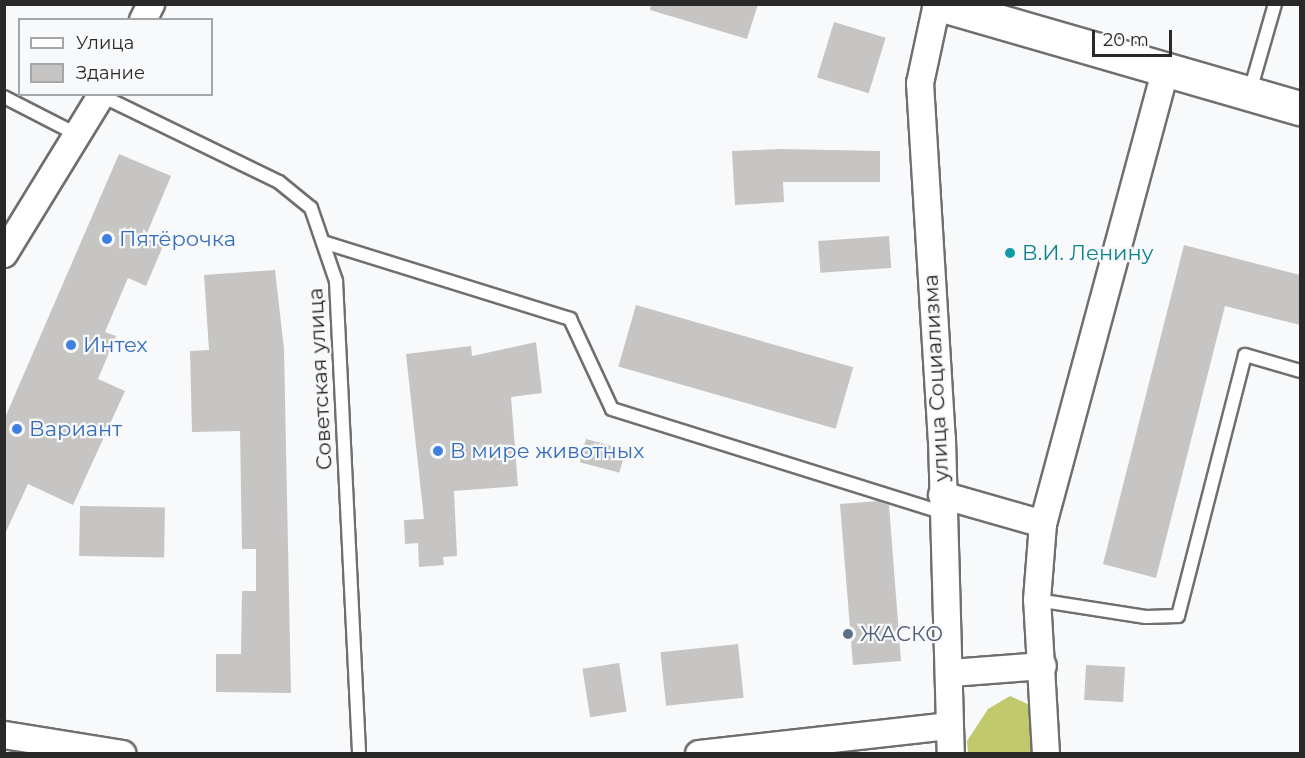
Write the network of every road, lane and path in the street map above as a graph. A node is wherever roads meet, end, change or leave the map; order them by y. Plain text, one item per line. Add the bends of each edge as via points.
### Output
1 (151, 4) edge
2 (938, 4) edge
3 (1275, 4) edge
4 (144, 18) edge
5 (1165, 71) junction
6 (1249, 95) junction
7 (101, 96) edge
8 (104, 96) edge
9 (4, 97) edge
10 (1300, 108) edge
11 (78, 135) junction
12 (323, 242) junction
13 (4, 254) edge
14 (1300, 371) edge
15 (942, 504) junction
16 (1043, 524) junction
17 (1037, 600) junction
18 (1043, 666) junction
19 (951, 673) junction
20 (948, 726) junction
21 (4, 735) edge
22 (71, 749) edge
23 (122, 753) edge
24 (359, 753) edge
25 (699, 753) edge
26 (951, 753) edge
27 (1046, 753) edge

1 - 4 street
2 - 5 main road
2 - 15 street, улица Социализма via 920,82
3 - 6 lane
5 - 6 main road
5 - 16 street
6 - 10 main road
7 - 11 street
8 - 12 lane, Советская улица via 279,182 311,208
9 - 11 lane
11 - 13 street
12 - 15 lane via 570,319 612,409
12 - 24 lane, Советская улица via 336,281
14 - 17 lane via 1245,355 1178,616 1146,617
15 - 16 street
15 - 19 street, улица Социализма
16 - 17 street
17 - 18 street
18 - 19 street
18 - 27 street
19 - 20 street, улица Социализма
20 - 25 street
20 - 26 street, улица Социализма
21 - 22 street
22 - 23 street

